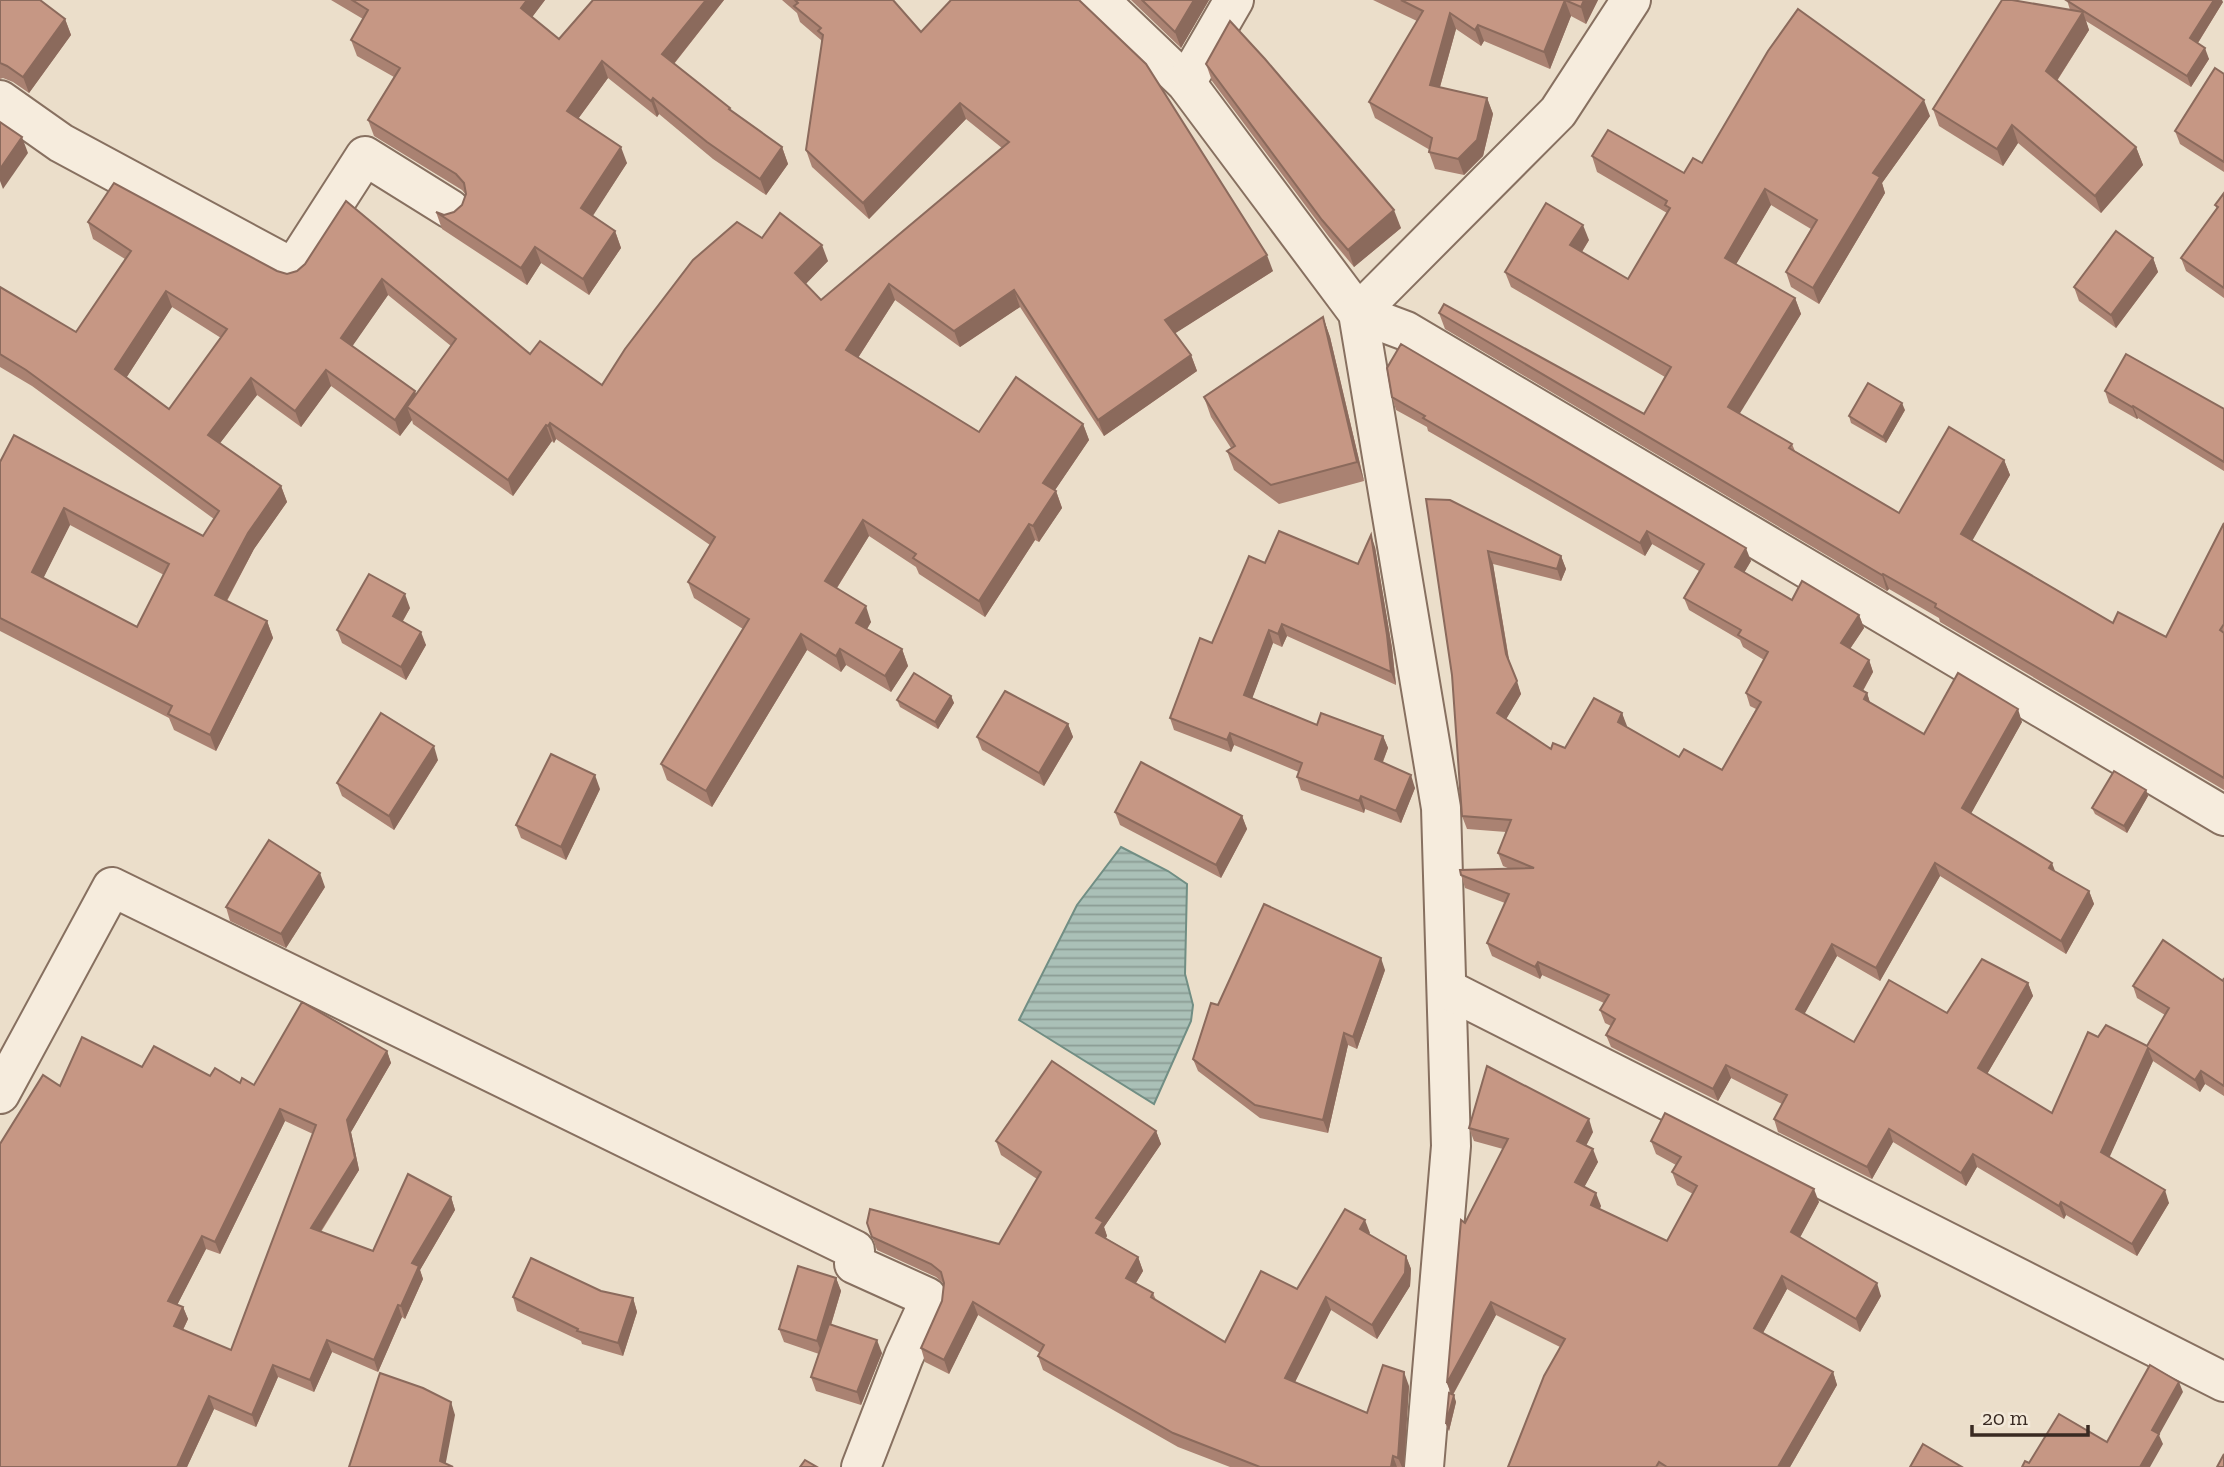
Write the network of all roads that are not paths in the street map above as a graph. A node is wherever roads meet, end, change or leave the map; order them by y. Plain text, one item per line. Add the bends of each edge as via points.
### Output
1 (1099, 0) edge
2 (1234, 0) edge
3 (1631, 0) edge
4 (1186, 83) junction
5 (0, 100) edge
6 (450, 209) dead end
7 (1358, 313) junction
8 (2224, 817) edge
9 (1447, 989) junction
10 (0, 1094) edge
11 (2224, 1382) edge
12 (861, 1467) edge
13 (1424, 1467) edge

1 - 4 street
2 - 4 street
3 - 7 street via 1558,112
4 - 7 street
5 - 6 street via 61,143 293,268 366,156
7 - 8 street via 1406,331
7 - 9 street via 1441,808
9 - 11 street
9 - 13 street via 1451,1146
10 - 12 street via 112,887 855,1250 854,1264 927,1297

